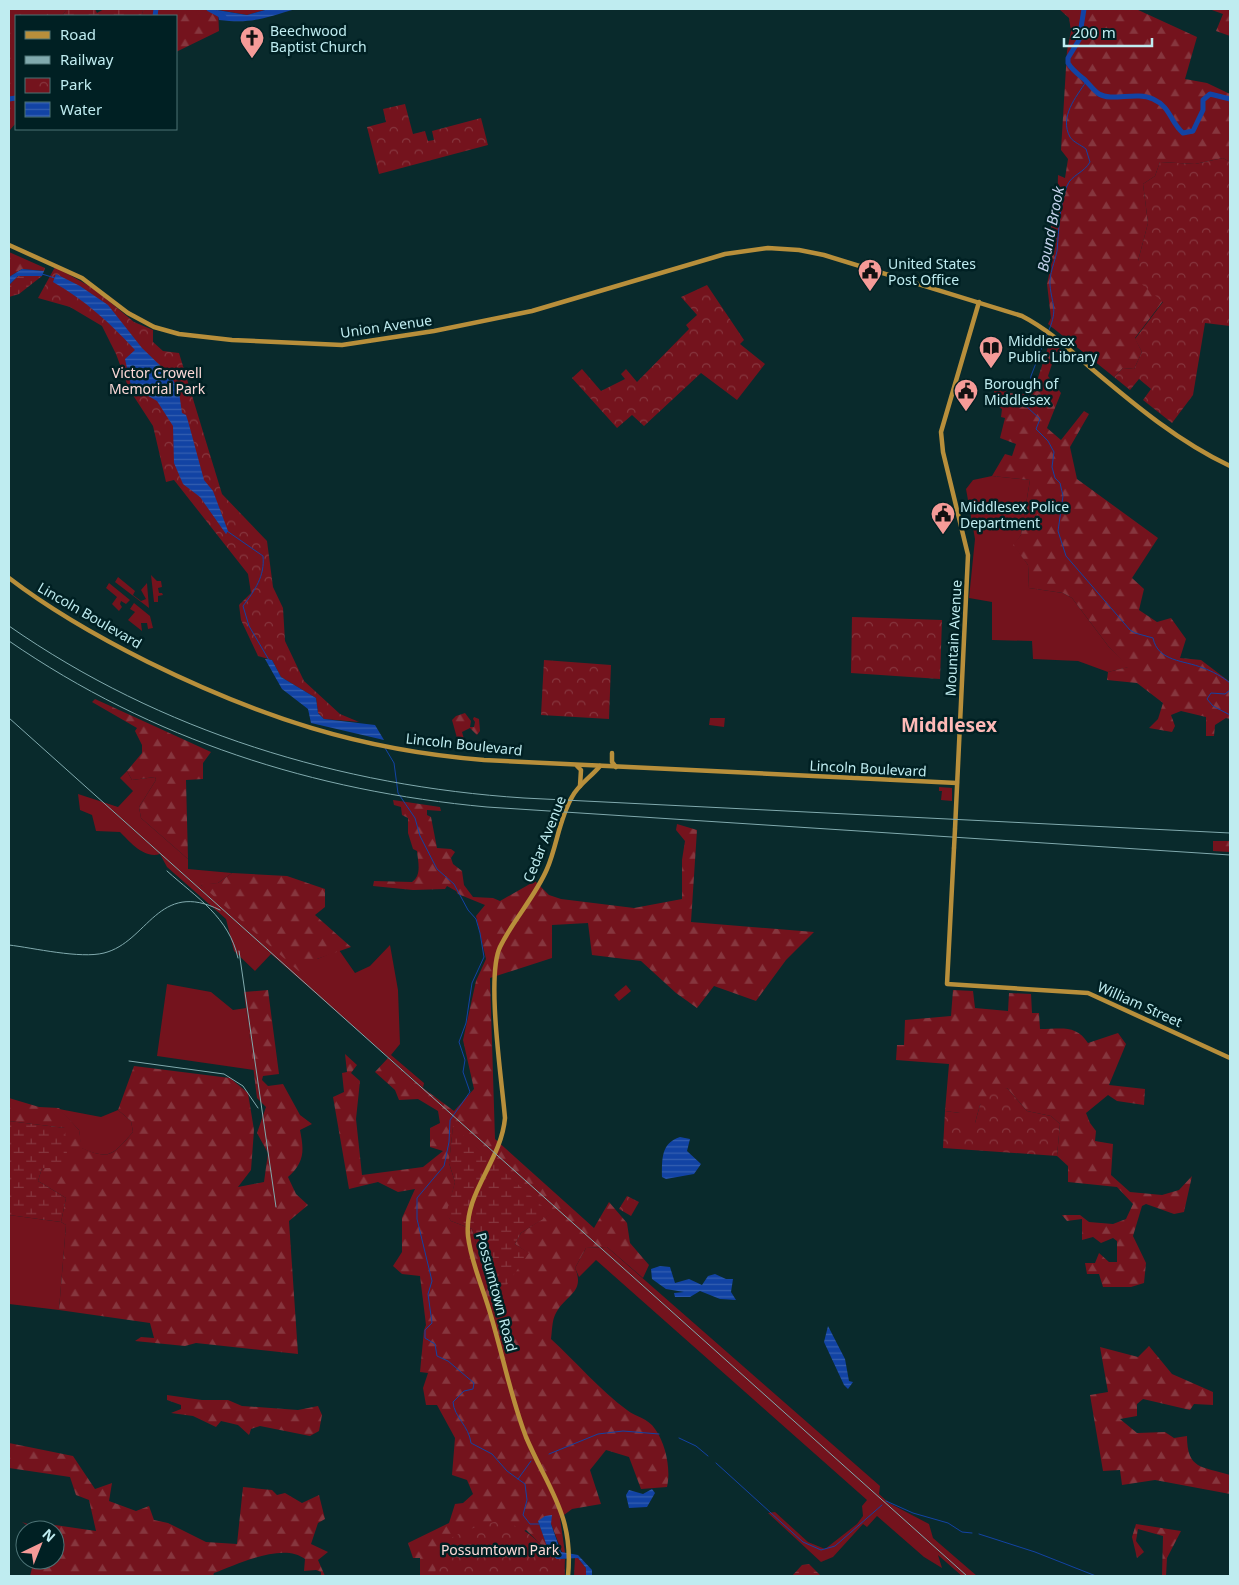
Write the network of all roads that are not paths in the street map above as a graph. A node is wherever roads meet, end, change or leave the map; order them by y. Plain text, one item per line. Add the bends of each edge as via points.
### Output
1 (9, 245) edge
2 (979, 302) junction
3 (1230, 466) edge
4 (9, 578) edge
5 (612, 753) dead end
6 (576, 765) junction
7 (600, 766) junction
8 (616, 768) junction
9 (956, 783) junction
10 (578, 789) junction
11 (513, 924) joint
12 (946, 984) joint
13 (1230, 1058) edge
14 (568, 1576) edge

1 - 2 main road, Union Avenue via 77,275 128,313 150,325 169,332 232,340 342,345 494,320 749,249 812,252
2 - 3 main road, Union Avenue via 1022,316 1052,334 1156,422
2 - 9 main road, Mountain Avenue via 941,432 968,555
4 - 6 main road, Lincoln Boulevard via 95,634 211,692 310,729 388,747 475,759
5 - 8 main road
6 - 7 main road, Lincoln Boulevard
6 - 10 main road via 581,770
7 - 8 main road, Lincoln Boulevard
7 - 10 main road, Cedar Avenue
8 - 9 main road, Lincoln Boulevard
9 - 12 main road, Mountain Avenue, bridge
10 - 11 main road, Cedar Avenue via 568,805 548,868
11 - 14 main road, Possumtown Road via 499,949 494,975 504,1132 471,1204 469,1238 516,1407 568,1531
12 - 13 main road, William Street via 1088,993

